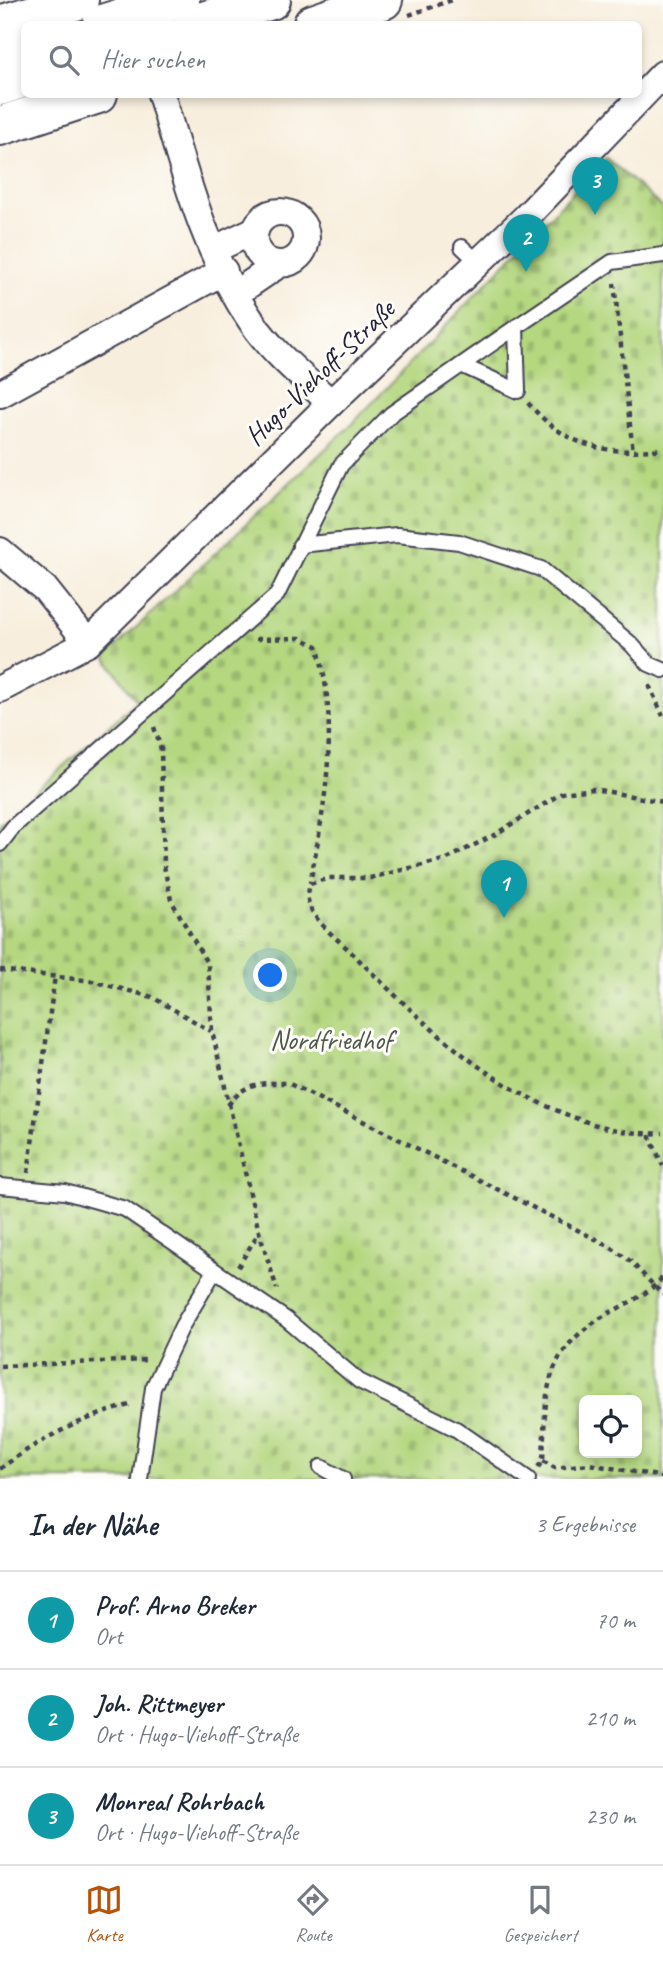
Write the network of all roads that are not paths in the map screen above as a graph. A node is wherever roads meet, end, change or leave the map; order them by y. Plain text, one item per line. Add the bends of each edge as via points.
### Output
1 (79, 0) edge
2 (180, 0) edge
3 (271, 0) edge
4 (394, 8) edge
5 (112, 21) edge
6 (204, 21) edge
7 (328, 21) edge
8 (0, 25) edge
9 (21, 50) edge
10 (0, 57) edge
11 (663, 74) edge
12 (21, 79) edge
13 (0, 86) edge
14 (642, 94) edge
15 (86, 98) edge
16 (161, 98) edge
17 (637, 98) edge
18 (0, 126) edge
19 (255, 230) junction
20 (663, 255) edge
21 (279, 264) junction
22 (224, 272) junction
23 (516, 327) junction
24 (461, 365) junction
25 (0, 394) edge
26 (331, 403) junction
27 (300, 545) junction
28 (0, 551) edge
29 (88, 643) junction
30 (663, 670) edge
31 (0, 689) edge
32 (0, 844) edge
33 (0, 1186) edge
34 (214, 1272) junction
35 (321, 1467) dead end
36 (532, 1475) edge
37 (140, 1479) edge
38 (343, 1479) edge

1 - 8 main road
2 - 5 main road
3 - 6 main road
4 - 7 main road
9 - 10 main road
11 - 14 street, Hugo-Viehoff-Straße
12 - 13 main road
15 - 18 main road
16 - 22 street via 203,233
17 - 26 street, Hugo-Viehoff-Straße via 470,255
19 - 21 street via 254,245 260,255
19 - 21 street via 269,214 284,212 303,226 304,249 294,260
19 - 22 street
20 - 23 lane via 612,262
21 - 22 street
22 - 25 street
22 - 26 street via 253,324
23 - 24 lane
23 - 24 lane via 519,391
24 - 27 lane via 391,414 341,465
26 - 29 street, Hugo-Viehoff-Straße
27 - 30 lane via 397,535 459,542 541,569 649,664
27 - 32 lane via 277,595 14,826
28 - 29 street via 45,589
29 - 31 street, Hugo-Viehoff-Straße
33 - 34 lane via 65,1192 125,1209
34 - 36 lane via 287,1320 359,1381 456,1429
34 - 37 lane via 153,1388
35 - 38 lane

